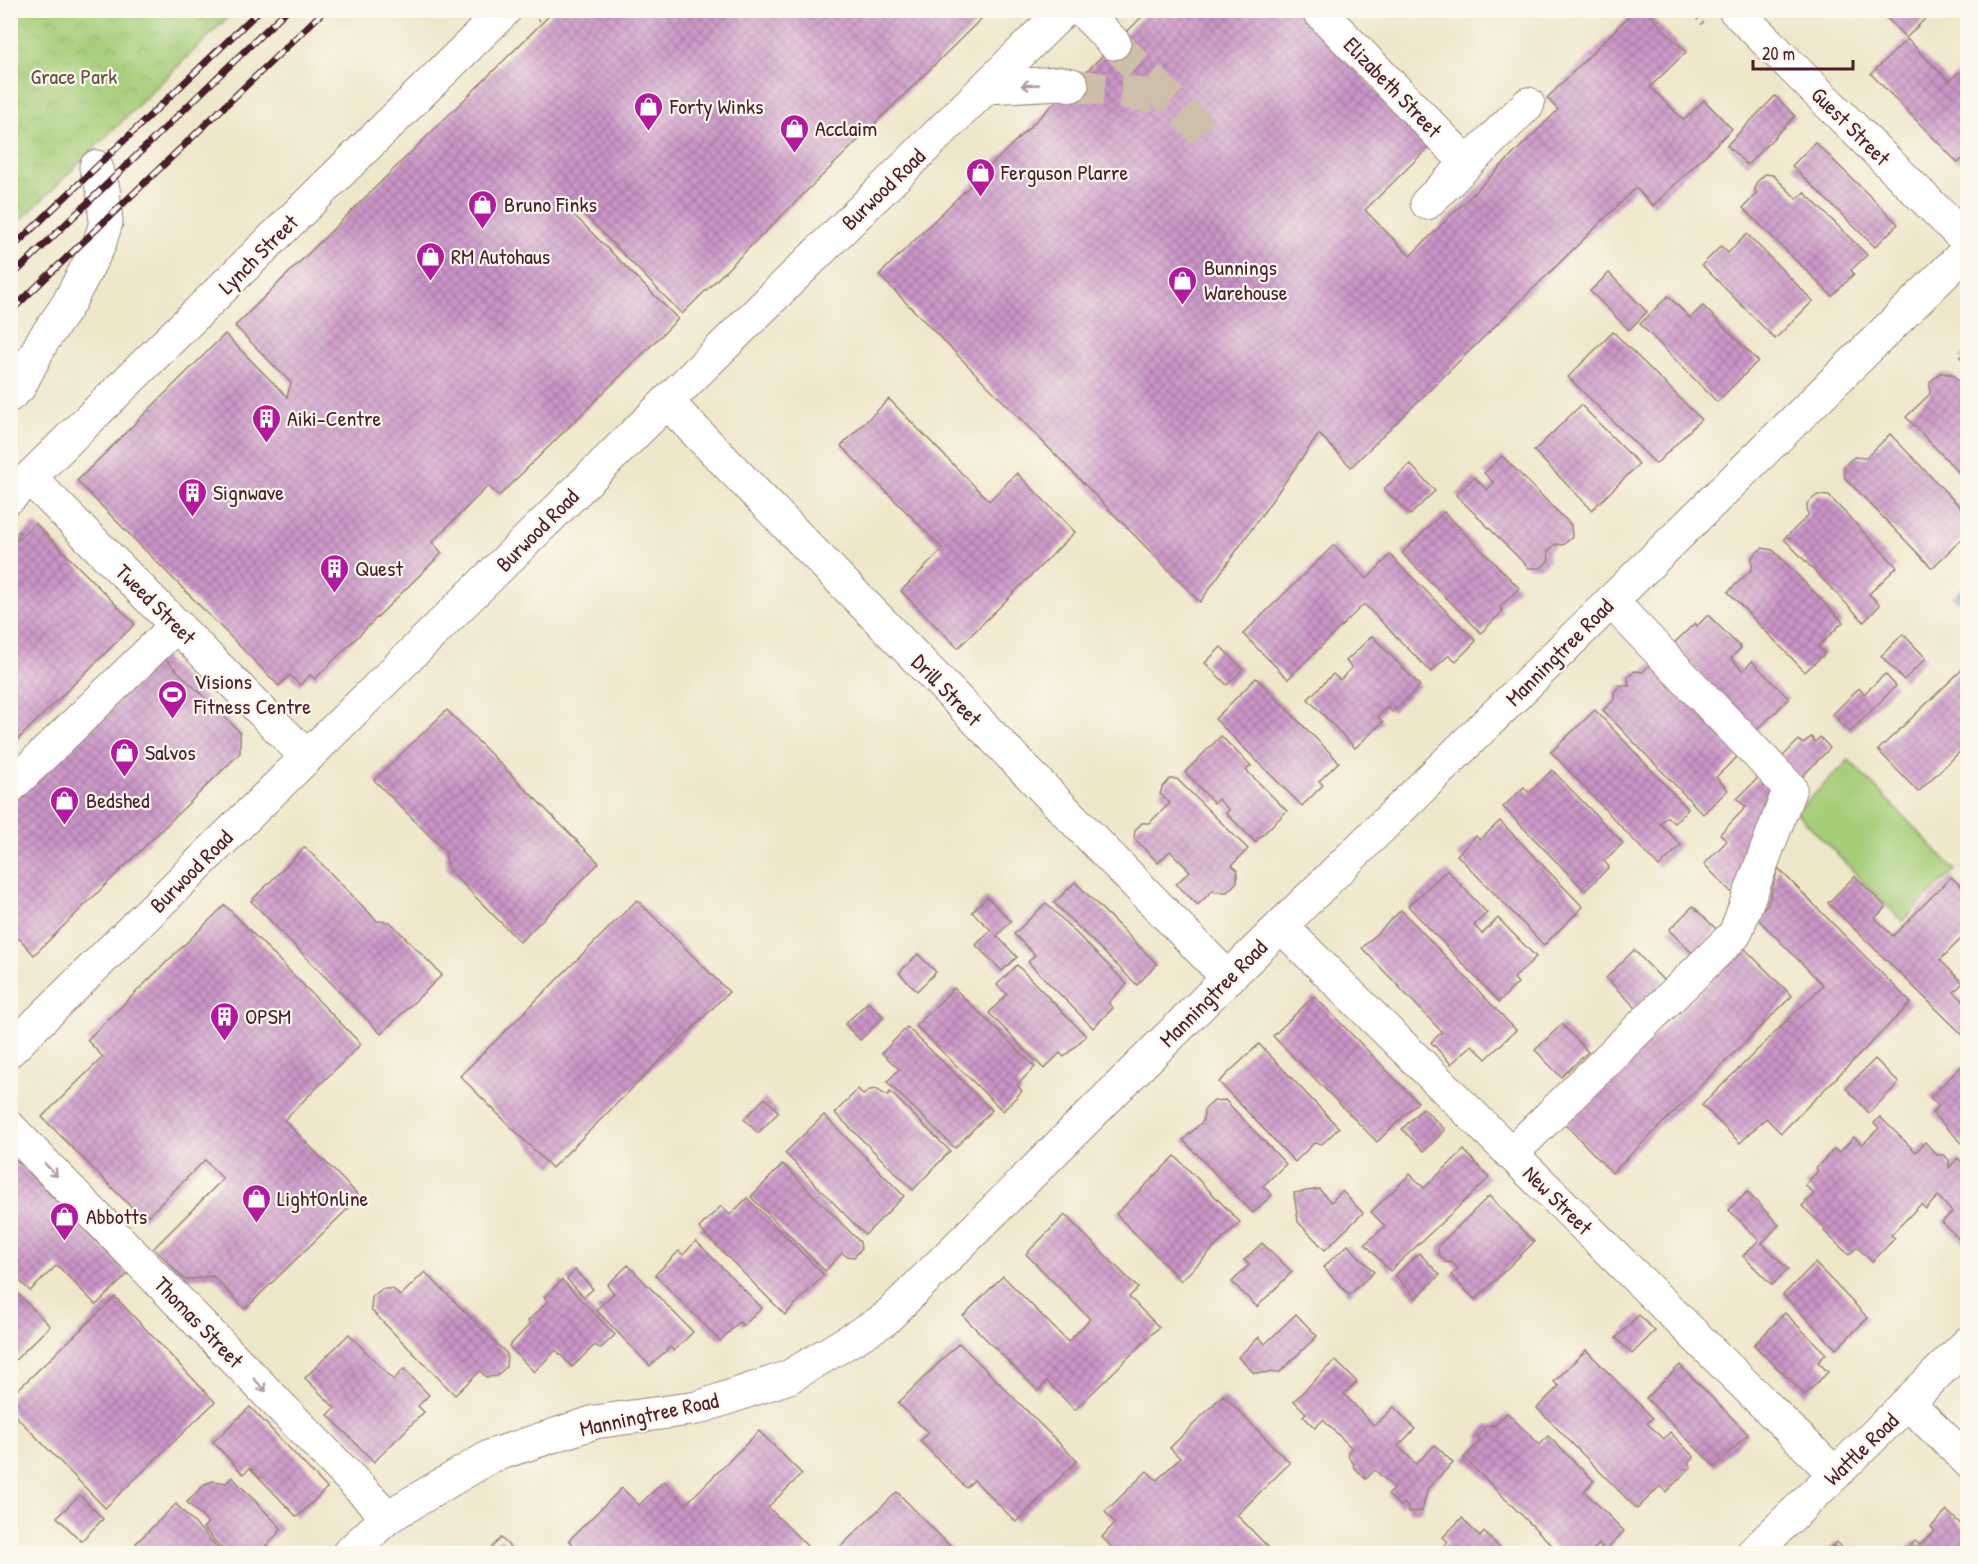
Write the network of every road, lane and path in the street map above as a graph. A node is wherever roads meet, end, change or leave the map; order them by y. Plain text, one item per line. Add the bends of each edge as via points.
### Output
1 (505, 10) edge
2 (1064, 10) edge
3 (1082, 10) edge
4 (1318, 10) edge
5 (1736, 10) edge
6 (1114, 43) tunnel mouth
7 (1072, 85) tunnel mouth
8 (988, 87) junction
9 (1528, 104) dead end
10 (1467, 164) junction
11 (96, 167) dead end
12 (1427, 202) dead end
13 (1968, 242) edge
14 (1968, 250) edge
15 (10, 395) edge
16 (667, 402) junction
17 (20, 487) edge
18 (1611, 601) junction
19 (177, 625) junction
20 (307, 757) junction
21 (10, 787) edge
22 (1281, 926) junction
23 (1228, 978) junction
24 (10, 1050) edge
25 (10, 1128) edge
26 (1511, 1154) junction
27 (1968, 1343) edge
28 (1908, 1403) junction
29 (1968, 1461) edge
30 (1836, 1474) junction
31 (388, 1517) junction
32 (348, 1554) edge
33 (1752, 1554) edge

1 - 17 street, Lynch Street
2 - 8 street, Burwood Road
3 - 6 street
4 - 10 street, Elizabeth Street
5 - 13 street, Guest Street
7 -> 8 street
8 - 16 street, Burwood Road
9 - 10 street
10 - 12 street
11 - 15 street via 106,222 99,245 19,387
14 - 18 street, Manningtree Road
16 - 20 street, Burwood Road
16 - 23 street, Drill Street
17 - 19 street, Tweed Street
18 - 22 street, Manningtree Road
18 - 26 street via 1790,788 1735,934
19 - 20 street, Tweed Street
19 - 21 street
20 - 24 street, Burwood Road
22 - 23 street, Manningtree Road
22 - 26 street, New Street
23 - 31 street, Manningtree Road via 884,1320 789,1377 697,1408 595,1422 491,1456
25 -> 31 street, Thomas Street
26 - 30 street, New Street
27 - 28 street, Wattle Road
28 - 29 street
28 - 30 street, Wattle Road
30 - 33 street, Wattle Road
31 - 32 street, Manningtree Road

